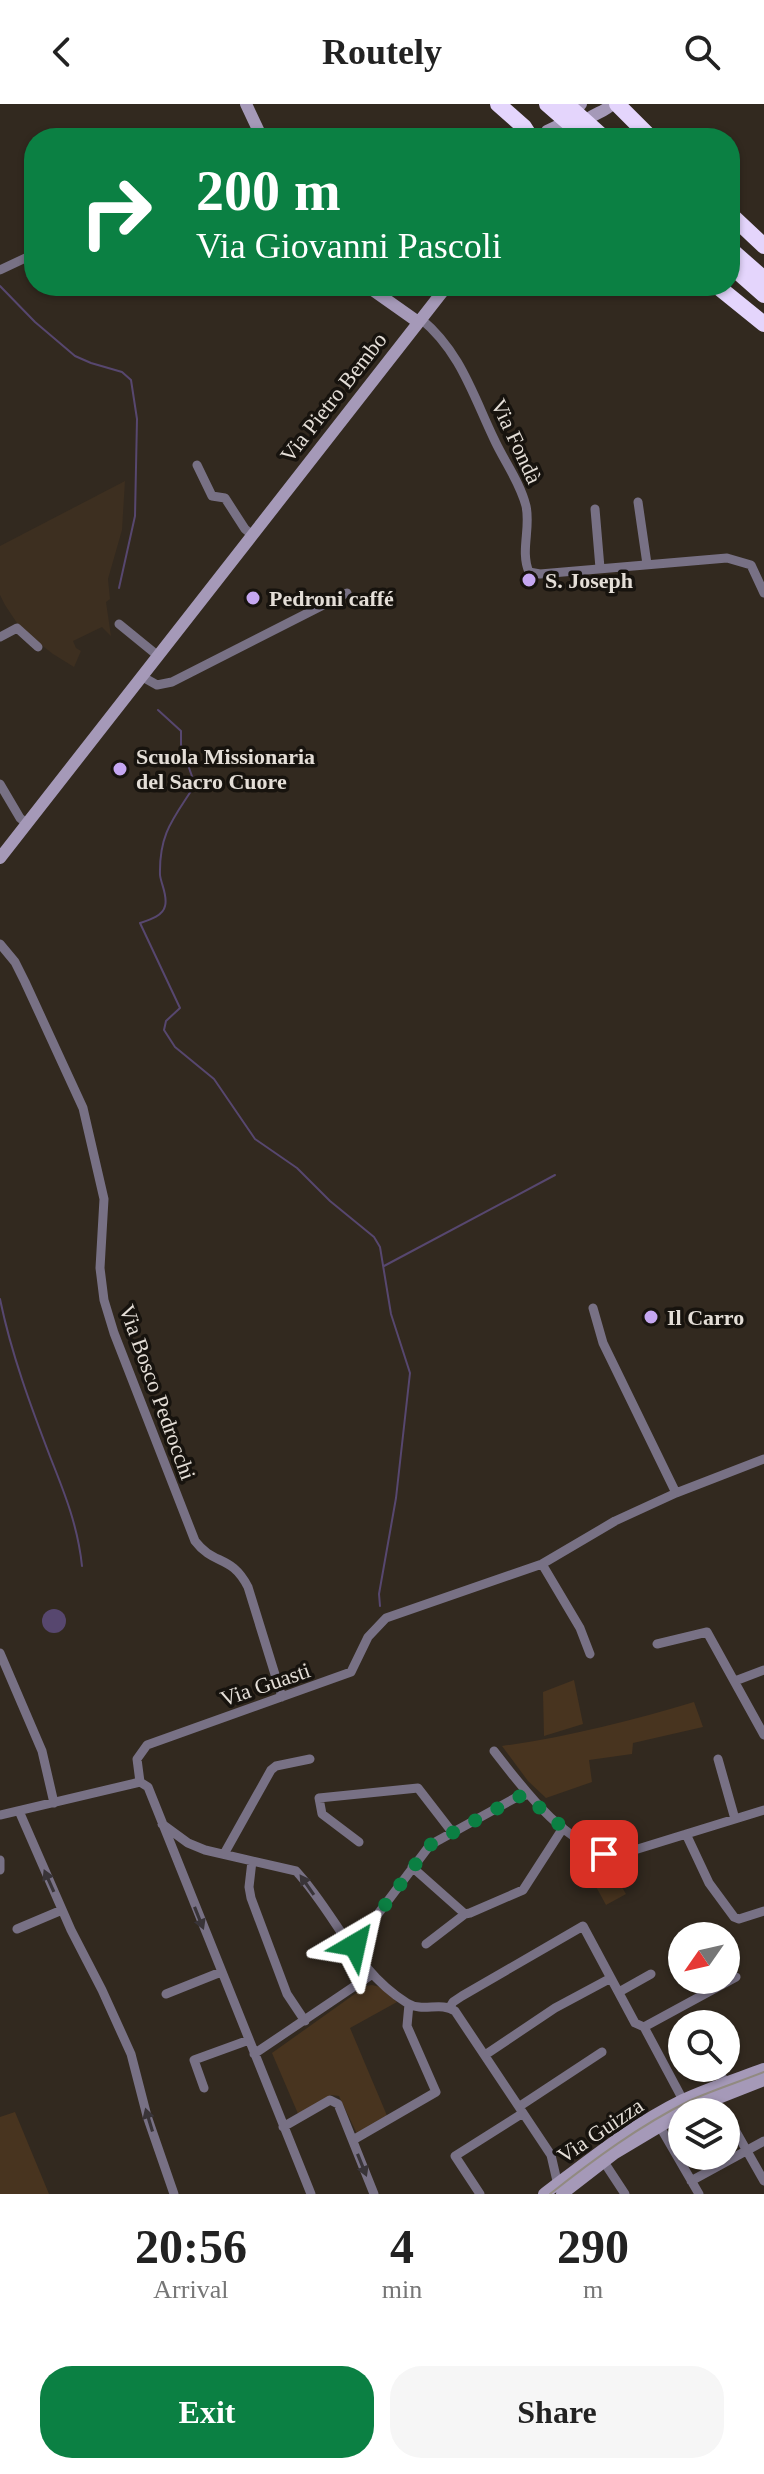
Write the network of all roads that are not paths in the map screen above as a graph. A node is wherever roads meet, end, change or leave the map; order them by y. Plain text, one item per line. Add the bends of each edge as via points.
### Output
1 (246, 104) edge
2 (498, 104) edge
3 (547, 104) edge
4 (566, 104) edge
5 (581, 104) edge
6 (614, 104) edge
7 (257, 128) edge
8 (524, 128) edge
9 (553, 128) edge
10 (575, 128) edge
11 (578, 128) edge
12 (593, 128) edge
13 (640, 128) edge
14 (740, 223) edge
15 (764, 246) edge
16 (24, 259) edge
17 (740, 262) edge
18 (740, 267) edge
19 (0, 270) edge
20 (764, 279) edge
21 (764, 295) edge
22 (382, 296) edge
23 (439, 296) edge
24 (729, 296) edge
25 (420, 321) junction
26 (764, 324) edge
27 (197, 465) dead end
28 (638, 502) dead end
29 (595, 509) dead end
30 (251, 534) junction
31 (647, 564) junction
32 (600, 568) junction
33 (347, 593) dead end
34 (764, 593) edge
35 (119, 624) dead end
36 (0, 637) edge
37 (38, 647) dead end
38 (157, 655) junction
39 (141, 676) junction
40 (0, 784) edge
41 (26, 823) junction
42 (0, 858) edge
43 (0, 944) edge
44 (593, 1308) dead end
45 (764, 1459) edge
46 (676, 1493) junction
47 (542, 1564) junction
48 (657, 1644) dead end
49 (0, 1653) edge
50 (590, 1654) dead end
51 (764, 1670) edge
52 (735, 1681) junction
53 (282, 1697) junction
54 (764, 1735) edge
55 (494, 1751) dead end
56 (310, 1759) dead end
57 (718, 1759) dead end
58 (140, 1782) junction
59 (526, 1795) junction
60 (54, 1803) junction
61 (764, 1810) edge
62 (19, 1811) junction
63 (0, 1815) edge
64 (735, 1819) junction
65 (162, 1824) junction
66 (563, 1828) junction
67 (452, 1832) junction
68 (686, 1834) junction
69 (359, 1842) dead end
70 (224, 1854) junction
71 (0, 1860) edge
72 (252, 1861) junction
73 (412, 1867) junction
74 (0, 1870) edge
75 (62, 1910) junction
76 (764, 1911) edge
77 (465, 1914) junction
78 (17, 1929) dead end
79 (426, 1944) dead end
80 (353, 1947) junction
81 (221, 1972) junction
82 (651, 1974) dead end
83 (371, 1975) junction
84 (611, 1978) junction
85 (619, 1992) junction
86 (166, 1994) dead end
87 (705, 1994) edge
88 (409, 2004) junction
89 (450, 2007) junction
90 (422, 2008) junction
91 (305, 2021) junction
92 (406, 2022) junction
93 (644, 2027) junction
94 (249, 2040) junction
95 (602, 2052) dead end
96 (254, 2054) junction
97 (485, 2055) junction
98 (764, 2069) edge
99 (764, 2080) edge
100 (718, 2082) edge
101 (204, 2088) dead end
102 (718, 2089) junction
103 (678, 2098) edge
104 (701, 2098) edge
105 (721, 2098) edge
106 (522, 2110) junction
107 (668, 2115) edge
108 (668, 2119) edge
109 (659, 2125) junction
110 (283, 2127) junction
111 (740, 2139) edge
112 (353, 2140) junction
113 (764, 2141) edge
114 (747, 2151) junction
115 (552, 2159) junction
116 (604, 2162) junction
117 (691, 2181) junction
118 (764, 2181) edge
119 (568, 2184) edge
120 (370, 2193) edge
121 (174, 2194) edge
122 (311, 2194) edge
123 (480, 2194) edge
124 (544, 2194) edge
125 (625, 2194) edge
126 (699, 2194) edge

1 - 7 main road
2 - 8 highway
3 - 10 highway, bridge
4 - 12 highway, bridge
5 - 9 main road
6 - 11 main road
6 - 13 highway
14 - 15 highway
16 - 19 street
17 - 20 highway
18 - 21 highway
22 - 25 main road
23 - 25 main road, Via Pietro Bembo
24 - 26 highway
25 - 30 main road, Via Pietro Bembo
25 - 32 street, Via Fondà via 465,371 521,491 529,520 529,572
27 - 30 street via 212,496 225,498
28 - 31 street
29 - 32 street
30 - 38 main road, Via Pietro Bembo
31 - 32 street, Via Fondà
31 - 34 street, Via Fondà via 740,560 751,565
33 - 39 street via 172,682 157,685
35 - 38 street
36 - 37 street via 17,628
38 - 39 main road, Via Pietro Bembo
39 - 41 main road, Via Pietro Bembo
40 - 41 street
41 - 42 main road, Via Pietro Bembo
43 - 53 street, Via Bosco Pedrocchi via 25,982 90,1128 104,1199 100,1268 114,1333 195,1541 240,1571 248,1587
44 - 46 street via 603,1343
45 - 46 street, Via Guasti
46 - 47 street, Via Guasti
47 - 50 street
47 - 53 street, Via Guasti via 386,1618 368,1637 351,1672
48 - 52 street via 707,1632
49 - 60 street via 42,1751
51 - 52 street
52 - 54 street
53 - 58 street, Via Guasti via 147,1745 137,1759
55 - 59 street
56 - 70 street via 271,1770
57 - 64 street
58 - 60 street
58 - 65 street via 148,1787
59 - 66 street
59 - 67 street
60 - 62 street
61 - 64 street
62 - 63 street
75 -> 62 street
64 - 68 street
65 - 70 street via 188,1843
65 -> 81 street
66 - 68 street via 615,1856
66 - 77 street via 523,1890
67 - 69 street via 418,1788 319,1798 322,1814
67 - 73 street via 430,1845
68 - 76 street via 709,1883 734,1917
70 - 72 street
71 - 74 street
80 -> 72 street via 296,1871
72 - 91 street via 251,1898 287,1994
73 - 77 street
73 - 80 street
75 - 78 street
121 -> 75 street via 131,2054
77 - 79 street
80 - 83 street
81 - 86 street
81 - 94 street
82 - 85 street
83 - 88 street
83 - 91 street
84 - 85 street
84 - 89 street via 583,1926
84 - 97 street
85 - 93 street via 635,2023
87 - 93 street
88 - 90 street
88 - 92 street
89 - 90 street
89 - 97 street
90 - 92 street
91 - 96 street
92 - 112 street via 436,2092
93 - 103 street
94 - 96 street
94 - 101 street via 194,2060
95 - 106 street
96 - 110 street
97 - 106 street
98 - 102 main road, Via Guizza
99 - 102 main road, Via Guizza
100 - 102 street
102 - 104 main road, Via Guizza
102 - 105 street
106 - 115 street
106 - 123 street via 455,2156
107 - 119 main road, Via Guizza via 630,2131
108 - 109 main road, Via Guizza
109 - 116 main road, Via Guizza
109 - 117 street
110 - 112 street via 330,2100 338,2104
110 - 122 street
111 - 114 street
112 -> 120 street
113 - 114 street
114 - 117 street
114 - 118 street
115 - 119 street
115 - 119 street
116 - 119 main road, Via Guizza
116 - 125 street
117 - 126 street
119 - 124 main road, Via Guizza

